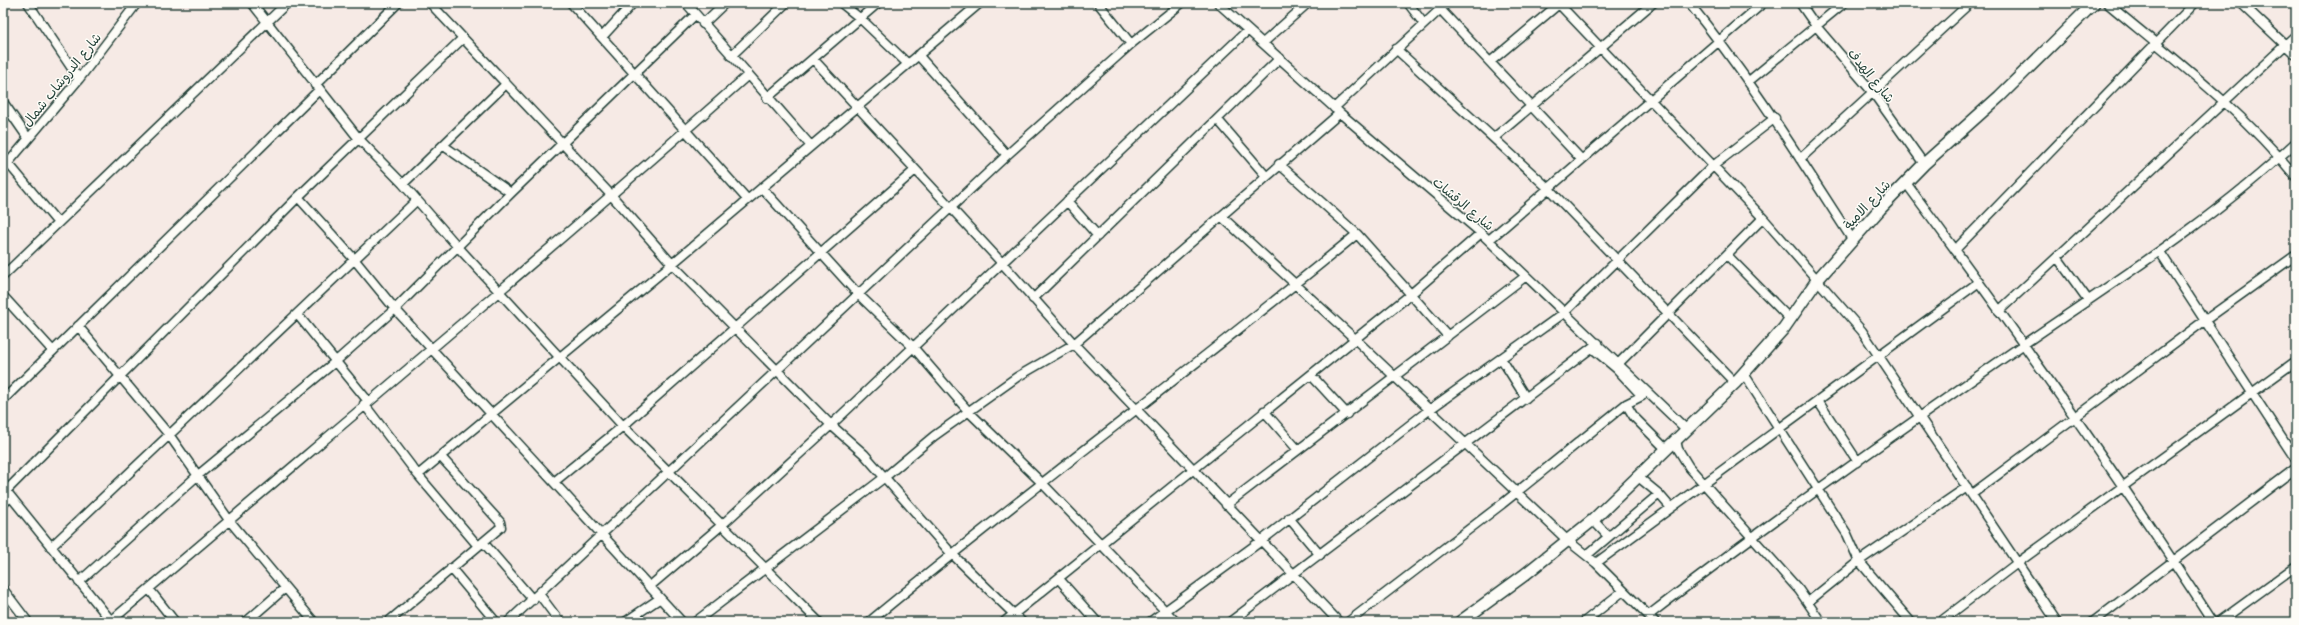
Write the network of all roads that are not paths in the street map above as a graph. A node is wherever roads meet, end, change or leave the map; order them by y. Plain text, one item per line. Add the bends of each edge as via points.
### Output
1 (28, 3) edge
2 (137, 3) edge
3 (252, 3) edge
4 (286, 3) edge
5 (398, 3) edge
6 (430, 3) edge
7 (571, 3) edge
8 (633, 3) edge
9 (686, 3) edge
10 (725, 3) edge
11 (786, 3) edge
12 (841, 3) edge
13 (878, 3) edge
14 (980, 3) edge
15 (1098, 3) edge
16 (1182, 3) edge
17 (1218, 3) edge
18 (1308, 3) edge
19 (1408, 3) edge
20 (1447, 3) edge
21 (1559, 3) edge
22 (1653, 3) edge
23 (1689, 3) edge
24 (1763, 3) edge
25 (1800, 3) edge
26 (1844, 3) edge
27 (1970, 3) edge
28 (2094, 3) edge
29 (2107, 3) edge
30 (2195, 3) edge
31 (2241, 3) edge
32 (1440, 9) junction
33 (695, 15) junction
34 (861, 19) junction
35 (268, 22) junction
36 (703, 24) junction
37 (1424, 24) junction
38 (1816, 26) junction
39 (1248, 30) junction
40 (2296, 35) edge
41 (602, 37) junction
42 (463, 38) junction
43 (1720, 40) junction
44 (1263, 43) junction
45 (1131, 44) junction
46 (2157, 44) junction
47 (2285, 44) junction
48 (1601, 46) junction
49 (1396, 49) junction
50 (2296, 55) edge
51 (731, 56) junction
52 (918, 56) junction
53 (1280, 58) junction
54 (814, 60) junction
55 (1490, 62) junction
56 (908, 64) junction
57 (635, 75) junction
58 (748, 75) junction
59 (79, 79) junction
60 (1749, 81) junction
61 (506, 84) junction
62 (317, 88) junction
63 (1874, 94) junction
64 (767, 98) junction
65 (1650, 99) junction
66 (2225, 101) junction
67 (3, 102) edge
68 (1533, 106) junction
69 (855, 107) junction
70 (1337, 111) junction
71 (1775, 118) junction
72 (1218, 120) junction
73 (685, 131) junction
74 (1495, 137) junction
75 (28, 138) junction
76 (359, 139) junction
77 (2296, 142) edge
78 (562, 144) junction
79 (444, 146) junction
80 (811, 146) junction
81 (1006, 155) junction
82 (2280, 157) junction
83 (1581, 159) junction
84 (1800, 159) junction
85 (1279, 164) junction
86 (1924, 164) junction
87 (6, 166) edge
88 (1713, 166) junction
89 (914, 171) junction
90 (1266, 176) junction
91 (2296, 177) edge
92 (1906, 183) junction
93 (403, 184) junction
94 (762, 188) junction
95 (1548, 188) junction
96 (510, 193) junction
97 (612, 196) junction
98 (298, 197) junction
99 (747, 199) junction
100 (1067, 201) junction
101 (416, 202) junction
102 (950, 209) junction
103 (1221, 216) junction
104 (1763, 218) junction
105 (58, 223) junction
106 (1481, 233) junction
107 (1357, 234) junction
108 (1098, 236) junction
109 (1489, 240) junction
110 (1852, 240) junction
111 (458, 247) junction
112 (1955, 250) junction
113 (2160, 252) junction
114 (820, 254) junction
115 (1727, 255) junction
116 (2296, 255) edge
117 (2057, 257) junction
118 (354, 258) junction
119 (1618, 260) junction
120 (1002, 263) junction
121 (672, 264) junction
122 (3, 276) edge
123 (1526, 276) junction
124 (1818, 279) junction
125 (1979, 282) junction
126 (1295, 285) junction
127 (499, 291) junction
128 (858, 294) junction
129 (1411, 294) junction
130 (3, 296) edge
131 (1033, 298) junction
132 (2088, 300) junction
133 (395, 309) junction
134 (2000, 311) junction
135 (1564, 313) junction
136 (297, 314) junction
137 (1670, 314) junction
138 (1790, 319) junction
139 (2204, 321) junction
140 (78, 326) junction
141 (734, 328) junction
142 (1448, 336) junction
143 (1355, 339) junction
144 (1074, 344) junction
145 (2023, 344) junction
146 (1595, 346) junction
147 (432, 347) junction
148 (913, 348) junction
149 (53, 351) junction
150 (559, 356) junction
151 (1879, 356) junction
152 (1501, 358) junction
153 (2296, 361) edge
154 (335, 362) junction
155 (1619, 363) junction
156 (778, 371) junction
157 (1744, 374) junction
158 (1311, 375) junction
159 (119, 376) junction
160 (1395, 377) junction
161 (1735, 383) junction
162 (2253, 393) junction
163 (1526, 398) junction
164 (3, 400) edge
165 (1818, 401) junction
166 (366, 403) junction
167 (1626, 404) junction
168 (1135, 410) junction
169 (1429, 410) junction
170 (1264, 411) junction
171 (969, 412) junction
172 (1347, 414) junction
173 (491, 415) junction
174 (2074, 417) junction
175 (1920, 418) junction
176 (831, 425) junction
177 (623, 426) junction
178 (1781, 428) junction
179 (1687, 430) junction
180 (170, 436) junction
181 (1676, 440) junction
182 (1466, 443) junction
183 (1666, 449) junction
184 (1298, 450) junction
185 (441, 457) junction
186 (2296, 460) edge
187 (1858, 462) junction
188 (2296, 468) edge
189 (1193, 470) junction
190 (669, 473) junction
191 (418, 475) junction
192 (197, 476) junction
193 (1637, 476) junction
194 (885, 477) junction
195 (554, 482) junction
196 (1042, 483) junction
197 (1705, 484) junction
198 (2123, 486) junction
199 (1967, 487) junction
200 (1819, 490) junction
201 (1517, 491) junction
202 (6, 492) edge
203 (1659, 494) junction
204 (1972, 494) junction
205 (3, 504) edge
206 (1226, 505) junction
207 (1671, 508) junction
208 (1289, 518) junction
209 (229, 520) junction
210 (1593, 520) junction
211 (723, 524) junction
212 (1610, 534) junction
213 (601, 535) junction
214 (1752, 536) junction
215 (1567, 540) junction
216 (1261, 541) junction
217 (481, 544) junction
218 (1102, 545) junction
219 (51, 547) junction
220 (951, 554) junction
221 (1320, 555) junction
222 (1587, 555) junction
223 (1859, 561) junction
224 (2174, 561) junction
225 (1596, 563) junction
226 (2016, 564) junction
227 (2296, 566) edge
228 (451, 568) junction
229 (766, 568) junction
230 (1295, 574) junction
231 (1059, 578) junction
232 (79, 582) junction
233 (649, 587) junction
234 (285, 588) junction
235 (149, 589) junction
236 (3, 590) edge
237 (1623, 591) junction
238 (536, 597) junction
239 (659, 599) junction
240 (1808, 602) junction
241 (1165, 610) junction
242 (1015, 614) junction
243 (1649, 615) junction
244 (28, 622) edge
245 (112, 622) edge
246 (174, 622) edge
247 (246, 622) edge
248 (314, 622) edge
249 (388, 622) edge
250 (496, 622) edge
251 (508, 622) edge
252 (560, 622) edge
253 (625, 622) edge
254 (682, 622) edge
255 (695, 622) edge
256 (819, 622) edge
257 (869, 622) edge
258 (1004, 622) edge
259 (1022, 622) edge
260 (1097, 622) edge
261 (1150, 622) edge
262 (1176, 622) edge
263 (1230, 622) edge
264 (1339, 622) edge
265 (1348, 622) edge
266 (1460, 622) edge
267 (1584, 622) edge
268 (1655, 622) edge
269 (1821, 622) edge
270 (1911, 622) edge
271 (1940, 622) edge
272 (2057, 622) edge
273 (2093, 622) edge
274 (2213, 622) edge
275 (2219, 622) edge

1 - 59 street
2 - 59 street, شارع الدروشاب شمال
3 - 35 street
4 - 35 street
5 - 62 street
6 - 42 street
7 - 41 street
8 - 41 street
9 - 33 street
10 - 36 street
11 - 51 street
12 - 34 street
13 - 34 street
14 - 52 street
15 - 45 street
16 - 45 street
17 - 39 street, شارع الرقشات
18 - 44 street
19 - 37 street
20 - 32 street
21 - 48 street
21 - 55 street
22 - 48 street
23 - 43 street
24 - 43 street
25 - 38 street, شارع الهدف
26 - 38 street
27 - 63 street
28 - 86 street, شارع الامية via 2000,96
29 - 46 street
30 - 46 street
31 - 47 street
32 - 37 street
32 - 55 street
33 - 36 street
33 - 57 street
34 - 54 street
34 - 56 street
35 - 62 street
35 - 105 street
36 - 51 street
37 - 49 street
38 - 60 street
38 - 63 street, شارع الهدف
39 - 44 street, شارع الرقشات
39 - 100 street
40 - 47 street
41 - 57 street
42 - 61 street
42 - 76 street
43 - 60 street
43 - 65 street
44 - 53 street, شارع الرقشات
45 - 81 street
46 - 66 street
46 - 112 street
47 - 50 street
47 - 66 street
48 - 65 street
48 - 68 street
49 - 70 street
49 - 74 street
51 - 58 street
52 - 56 street
52 - 81 street
53 - 70 street, شارع الرقشات
53 - 72 street
54 - 64 street
54 - 69 street
55 - 68 street
56 - 69 street
57 - 73 street
57 - 78 street
58 - 64 street
58 - 73 street
59 - 75 street, شارع الدروشاب شمال
60 - 71 street
61 - 78 street
61 - 79 street
62 - 76 street
62 - 140 street via 216,194
63 - 84 street
63 - 86 street, شارع الهدف
64 - 80 street
65 - 83 street
65 - 88 street
66 - 82 street
66 - 117 street
67 - 75 street
68 - 74 street
68 - 83 street
69 - 80 street
69 - 89 street
70 - 85 street
70 - 106 street, شارع الرقشات
71 - 84 street
71 - 88 street
72 - 90 street
72 - 108 street
73 - 97 street
73 - 99 street
74 - 95 street
75 - 87 street, شارع الدروشاب شمال
76 - 93 street
76 - 98 street
77 - 82 street
78 - 96 street
78 - 97 street
79 - 93 street
79 - 96 street
80 - 94 street
81 - 102 street
82 - 91 street
82 - 113 street
83 - 95 street
84 - 110 street
85 - 90 street
85 - 107 street
86 - 92 street, شارع الامية
87 - 105 street
88 - 104 street
88 - 119 street
89 - 102 street
89 - 114 street
90 - 103 street
92 - 110 street, شارع الامية
92 - 112 street
93 - 101 street
94 - 99 street
94 - 114 street
95 - 109 street
95 - 119 street
96 - 111 street
97 - 121 street
97 - 127 street
98 - 118 street
98 - 159 street
99 - 121 street
100 - 108 street
100 - 120 street
101 - 111 street
101 - 118 street
102 - 120 street
102 - 128 street
103 - 126 street
103 - 144 street
104 - 115 street
104 - 124 street
105 - 122 street
106 - 109 street, شارع الرقشات
106 - 129 street
107 - 126 street
107 - 129 street
108 - 131 street
109 - 123 street, شارع الرقشات
110 - 124 street, شارع الامية
111 - 127 street
111 - 133 street
112 - 125 street
113 - 132 street
113 - 139 street
114 - 128 street
114 - 141 street
115 - 137 street
115 - 138 street
116 - 139 street
117 - 132 street
117 - 134 street
118 - 133 street
118 - 136 street
119 - 135 street
119 - 137 street
120 - 131 street
120 - 148 street
121 - 141 street
121 - 150 street
123 - 135 street, شارع الرقشات
123 - 142 street
124 - 138 street, شارع الامية
124 - 151 street via 1862,331
125 - 134 street
125 - 151 street
126 - 143 street
126 - 168 street
127 - 147 street
127 - 150 street
128 - 148 street
128 - 156 street
129 - 142 street
129 - 143 street
130 - 149 street
131 - 144 street
132 - 145 street
133 - 147 street
133 - 154 street
134 - 145 street
135 - 146 street, شارع الرقشات
135 - 152 street
136 - 154 street
136 - 180 street
137 - 155 street
137 - 161 street
138 - 157 street, شارع الامية
139 - 162 street
139 - 174 street
140 - 149 street
140 - 159 street
141 - 156 street
141 - 177 street
142 - 160 street
143 - 158 street
143 - 160 street
144 - 168 street
144 - 171 street via 1017,377
145 - 174 street
145 - 175 street
146 - 155 street, شارع الرقشات
146 - 163 street
146 - 167 street via 1642,396
147 - 166 street
147 - 173 street
148 - 171 street
148 - 176 street
149 - 164 street
150 - 173 street
150 - 177 street
151 - 165 street
151 - 175 street
152 - 163 street
152 - 169 street
153 - 162 street
154 - 166 street
154 - 192 street
155 - 179 street, شارع الرقشات
156 - 176 street
156 - 190 street
157 - 161 street, شارع الامية
157 - 178 street
158 - 170 street
158 - 172 street
159 - 180 street
159 - 202 street
160 - 169 street
160 - 172 street
161 - 179 street, شارع الامية
162 - 186 street
162 - 198 street
163 - 182 street
165 - 178 street
165 - 187 street
166 - 191 street
166 - 209 street
167 - 183 street via 1634,417
167 - 201 street
168 - 189 street
168 - 196 street
169 - 182 street
169 - 208 street
170 - 184 street
170 - 189 street
171 - 194 street via 934,436
171 - 196 street
172 - 184 street
173 - 185 street
173 - 195 street
174 - 198 street
174 - 204 street
175 - 187 street
175 - 199 street
176 - 194 street via 864,454
176 - 211 street
177 - 190 street
177 - 195 street
178 - 197 street
178 - 200 street
179 - 181 street, شارع الامية
180 - 192 street
180 - 219 street
181 - 183 street, شارع الامية
181 - 197 street via 1683,458
182 - 201 street
182 - 221 street
183 - 193 street, شارع الامية
184 - 206 street
185 - 191 street
185 - 217 street via 501,525
187 - 200 street
188 - 224 street
189 - 206 street
189 - 218 street
190 - 211 street
190 - 213 street
191 - 217 street
192 - 209 street
192 - 232 street
193 - 203 street
193 - 210 street, شارع الامية
194 - 220 street
194 - 229 street
195 - 213 street
196 - 218 street
196 - 220 street
197 - 207 street
197 - 214 street
198 - 224 street
198 - 226 street
199 - 204 street
199 - 223 street
200 - 214 street
200 - 223 street via 1847,534
201 - 215 street
201 - 265 street
202 - 205 street
202 - 219 street
203 - 207 street
203 - 212 street
204 - 226 street
206 - 216 street
207 - 225 street
208 - 216 street
208 - 221 street
209 - 234 street
209 - 235 street
210 - 212 street via 1606,534
210 - 215 street, شارع الامية
211 - 229 street
211 - 233 street
212 - 222 street
213 - 233 street
213 - 238 street
214 - 240 street
214 - 243 street
215 - 222 street
215 - 266 street, شارع الامية
216 - 230 street
216 - 241 street
217 - 228 street
217 - 238 street
218 - 231 street
218 - 241 street
219 - 232 street
220 - 242 street
220 - 257 street
221 - 230 street
222 - 225 street
223 - 240 street
223 - 270 street
224 - 273 street
224 - 274 street
225 - 237 street
226 - 271 street
226 - 272 street
227 - 275 street
228 - 249 street
228 - 250 street
229 - 255 street
229 - 256 street
230 - 263 street
230 - 264 street
231 - 242 street
231 - 260 street
232 - 245 street
233 - 239 street
234 - 247 street
234 - 248 street
235 - 245 street
235 - 246 street
236 - 244 street
237 - 243 street
237 - 267 street
238 - 251 street
238 - 252 street
239 - 253 street
239 - 254 street
240 - 269 street
241 - 261 street
241 - 262 street
242 - 258 street
242 - 259 street
243 - 268 street

